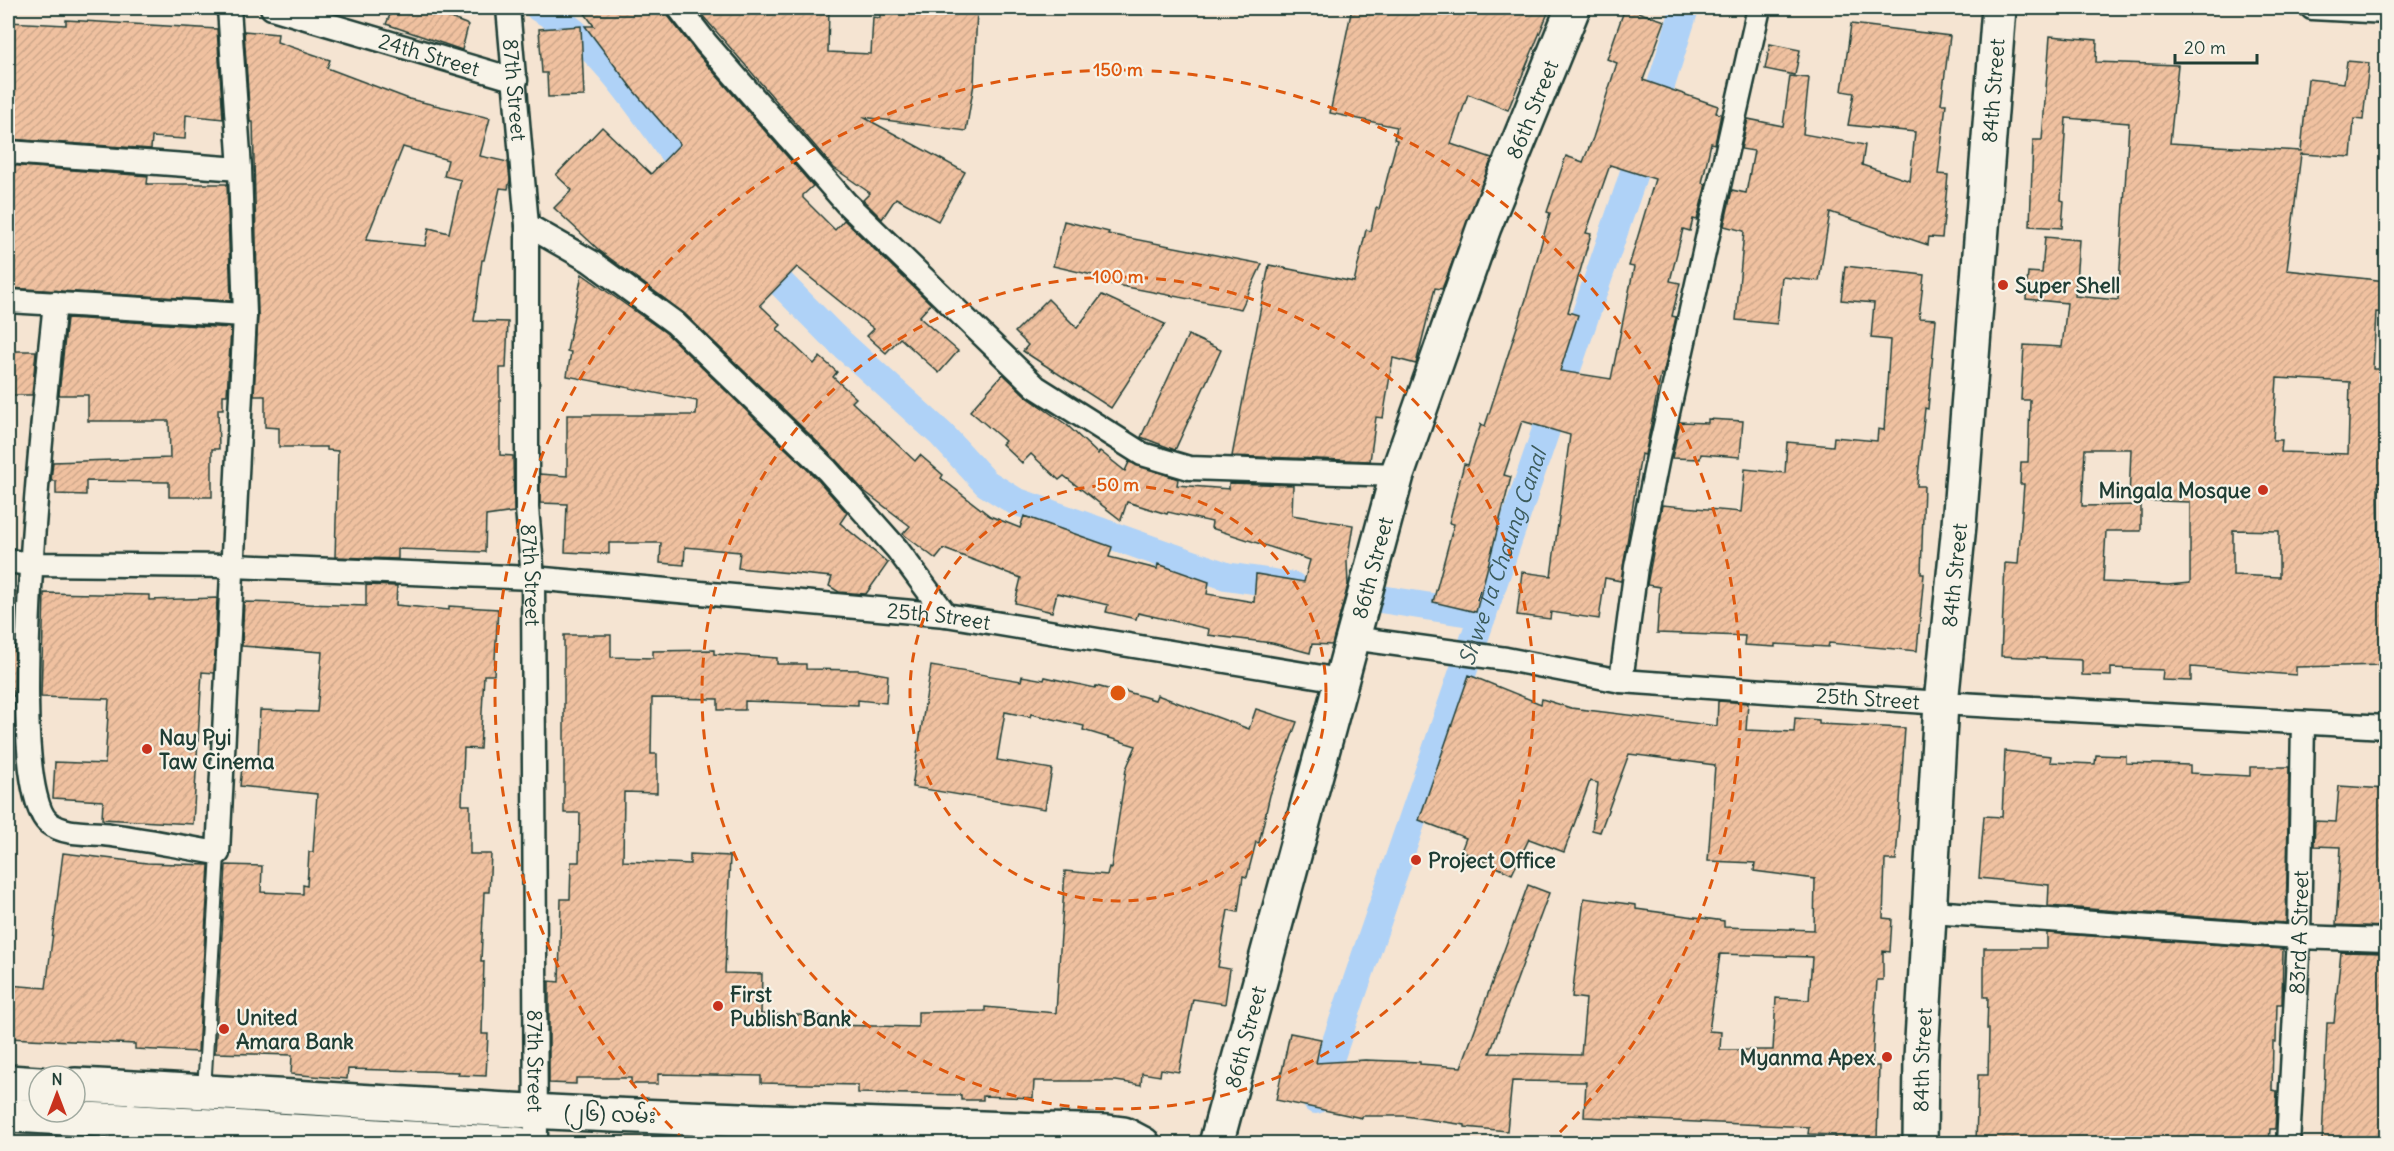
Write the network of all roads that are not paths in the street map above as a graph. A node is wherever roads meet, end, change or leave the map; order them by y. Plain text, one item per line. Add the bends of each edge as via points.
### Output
1 (229, 8) edge
2 (272, 8) edge
3 (679, 8) edge
4 (1573, 8) edge
5 (1759, 8) edge
6 (1999, 8) edge
7 (2312, 8) edge
8 (508, 9) edge
9 (2386, 12) edge
10 (516, 80) junction
11 (8, 152) edge
12 (240, 169) junction
13 (527, 225) junction
14 (8, 301) edge
15 (54, 303) junction
16 (245, 315) junction
17 (1397, 475) junction
18 (19, 563) edge
19 (233, 566) junction
20 (533, 578) junction
21 (946, 615) junction
22 (1355, 629) junction
23 (1340, 680) junction
24 (1621, 681) junction
25 (1941, 703) junction
26 (2303, 723) junction
27 (2386, 727) edge
28 (218, 853) junction
29 (1931, 912) junction
30 (2299, 937) junction
31 (2386, 940) edge
32 (8, 1082) edge
33 (27, 1083) edge
34 (87, 1087) edge
35 (203, 1107) junction
36 (535, 1111) junction
37 (8, 1115) edge
38 (128, 1132) edge
39 (326, 1138) edge
40 (519, 1143) edge
41 (536, 1143) edge
42 (1143, 1143) edge
43 (1216, 1143) edge
44 (1920, 1143) edge
45 (2288, 1143) edge

1 - 12 street
2 - 10 street, 24th Street
3 - 17 street via 846,203 1036,387 1142,454 1166,463 1189,468
4 - 17 street, 86th Street via 1485,227
5 - 24 street via 1658,457 1636,567
6 - 25 street, 84th Street via 1959,525
7 - 9 street
8 - 10 street, 87th Street
10 - 13 street, 87th Street
11 - 12 street
12 - 16 street
13 - 20 street, 87th Street via 527,508
13 - 21 street via 590,261 675,324 826,470 897,549
14 - 15 street
15 - 16 street
15 - 18 street
16 - 19 street
17 - 22 street, 86th Street
18 - 19 street, 25th Street
18 - 28 street via 34,794 44,818 64,831
19 - 20 street, 25th Street
19 - 28 street
20 - 21 street, 25th Street
20 - 36 street, 87th Street
21 - 23 street, 25th Street
22 - 23 street, 86th Street
22 - 24 street, 25th Street via 1428,649
23 - 43 street, 86th Street
24 - 25 street, 25th Street
25 - 26 street, 25th Street
25 - 29 street, 84th Street
26 - 27 street, 25th Street
26 - 30 street, 83rd A Street
28 - 35 lane
29 - 30 street
29 - 44 street, 84th Street via 1921,1058
30 - 31 street
30 - 45 street, 83rd A Street
32 - 33 street
34 - 35 street, (၂၆) လမ်း
35 - 36 street, (၂၆) လမ်း via 328,1100
35 - 38 street, (၂၆) လမ်း
35 - 39 street, (၂၆) လမ်း
36 - 41 street, 87th Street
36 - 42 street, (၂၆) လမ်း via 1108,1132
37 - 38 street, (၂၆) လမ်း
39 - 40 street, (၂၆) လမ်း

